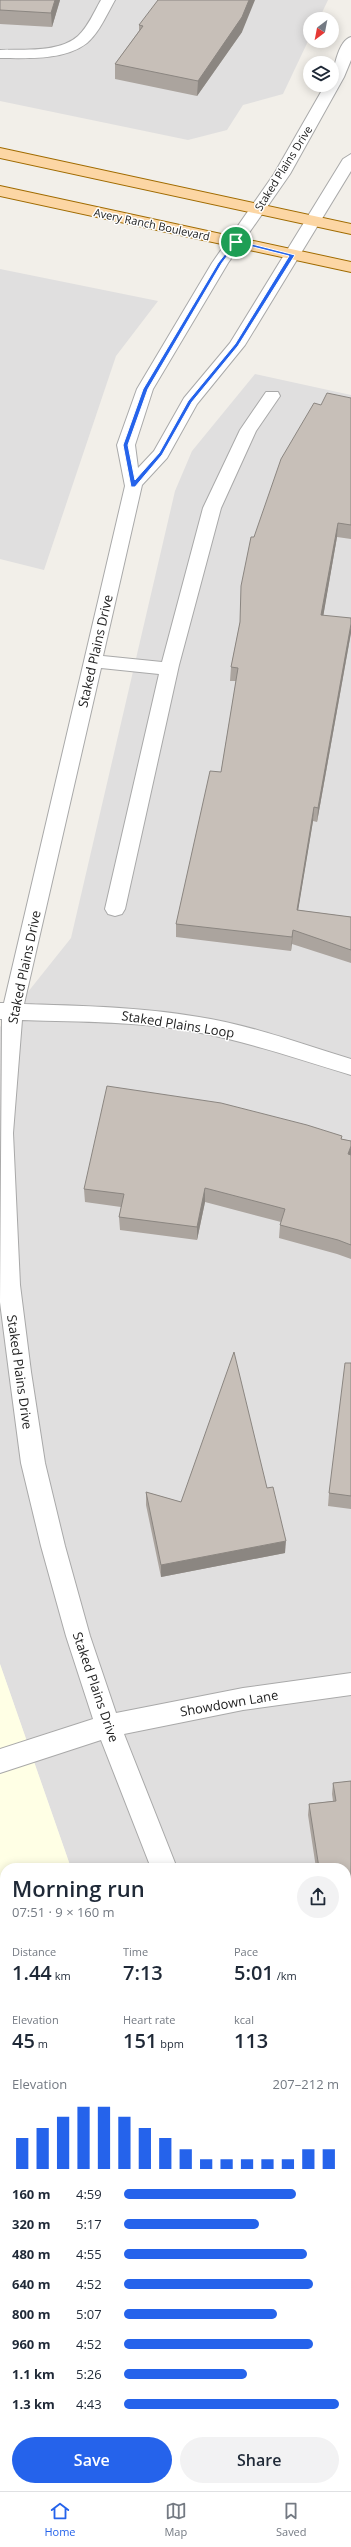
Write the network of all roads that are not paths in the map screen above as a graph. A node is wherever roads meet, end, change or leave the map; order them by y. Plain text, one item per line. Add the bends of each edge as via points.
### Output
1 (108, 0) edge
2 (351, 41) edge
3 (0, 54) edge
4 (0, 153) edge
5 (351, 159) edge
6 (0, 191) edge
7 (259, 209) junction
8 (312, 221) junction
9 (351, 229) edge
10 (236, 242) junction
11 (292, 255) junction
12 (351, 267) edge
13 (272, 396) dead end
14 (134, 484) junction
15 (93, 661) junction
16 (170, 669) junction
17 (114, 909) dead end
18 (7, 1010) edge
19 (351, 1067) edge
20 (351, 1684) edge
21 (108, 1726) junction
22 (0, 1761) edge
23 (162, 1863) edge

1 - 3 street via 82,40 60,49
2 - 7 street, Staked Plains Drive via 337,77
4 - 7 main road
5 - 8 street
6 - 10 main road, Avery Ranch Boulevard
7 - 8 main road
7 - 10 street, Staked Plains Drive
8 - 9 main road
8 - 11 street
10 - 11 main road, Avery Ranch Boulevard
10 - 14 street, Staked Plains Drive via 220,263 145,389 126,445
11 - 12 main road, Avery Ranch Boulevard
11 - 14 street via 236,345 190,402 161,454
13 - 16 street via 248,430 212,508
14 - 15 street, Staked Plains Drive
15 - 16 street
15 - 18 street, Staked Plains Drive
16 - 17 street
18 - 19 street, Staked Plains Loop via 139,1016 201,1025 249,1036
18 - 21 street, Staked Plains Drive via 3,1172 9,1285 20,1372 33,1463 53,1546 78,1636
20 - 21 street, Showdown Lane via 243,1699
21 - 22 street, Showdown Lane
21 - 23 street, Staked Plains Drive

